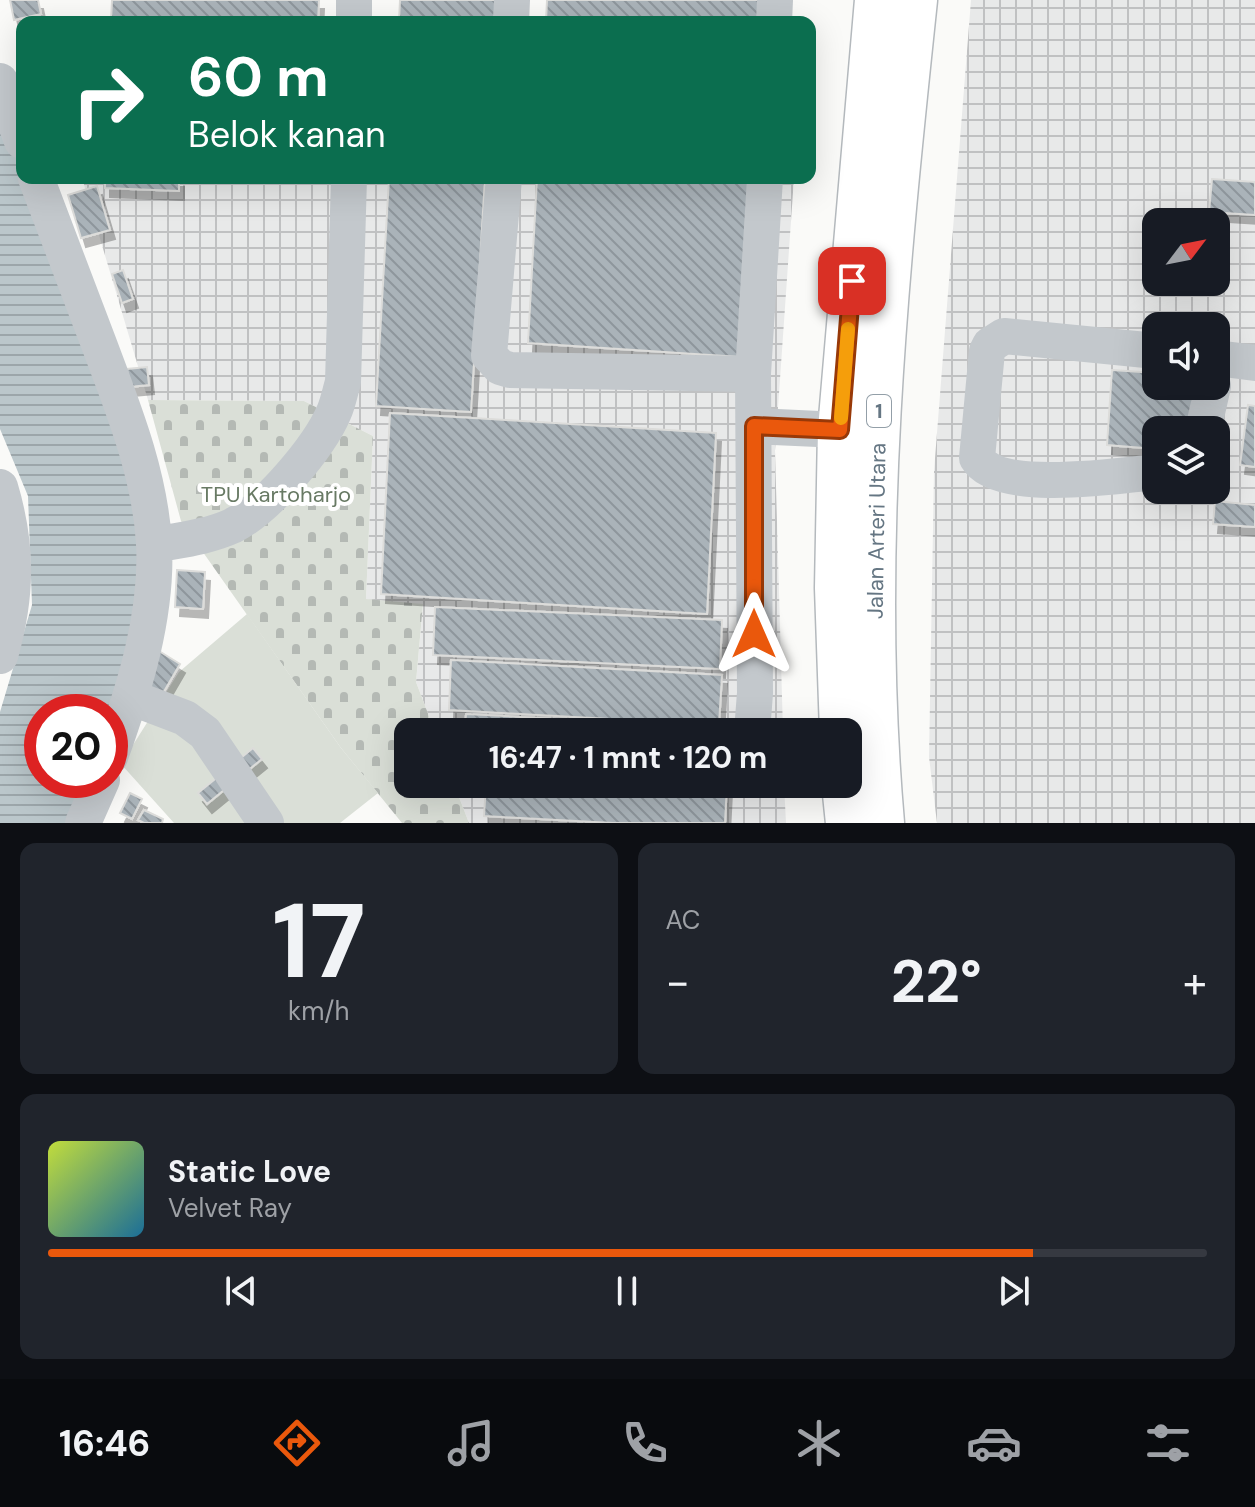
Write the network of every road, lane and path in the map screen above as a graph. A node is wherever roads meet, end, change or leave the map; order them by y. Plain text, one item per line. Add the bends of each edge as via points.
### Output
1 (877, 0) edge
2 (915, 0) edge
3 (0, 81) edge
4 (16, 125) edge
5 (38, 184) edge
6 (349, 184) edge
7 (503, 184) edge
8 (765, 184) edge
9 (1142, 350) edge
10 (753, 374) junction
11 (766, 426) junction
12 (830, 430) junction
13 (1142, 473) edge
14 (0, 487) edge
15 (154, 545) junction
16 (0, 656) edge
17 (130, 697) junction
18 (128, 703) edge
19 (753, 718) edge
20 (842, 718) edge
21 (94, 798) edge
22 (845, 798) edge
23 (83, 823) edge
24 (266, 823) edge
25 (848, 823) edge
26 (882, 823) edge

1 - 12 highway, Jalan Arteri Utara / 1
2 - 26 highway, Jalan Arteri Utara / 1 via 883,346 872,568
3 - 4 street
5 - 15 street via 122,405 145,482
6 - 15 street via 343,382 335,411 313,447 249,515 216,533
7 - 10 street via 489,355 496,364 510,370
8 - 10 street
9 - 13 street via 999,338 987,351 977,458 991,472 1059,482
10 - 11 street
11 - 12 street
11 - 19 street
12 - 20 highway, Jalan Arteri Utara / 1
14 - 16 street via 14,560 14,588
15 - 17 street via 150,614
17 - 18 street
17 - 24 street via 185,718 205,733
21 - 23 street
22 - 25 highway

